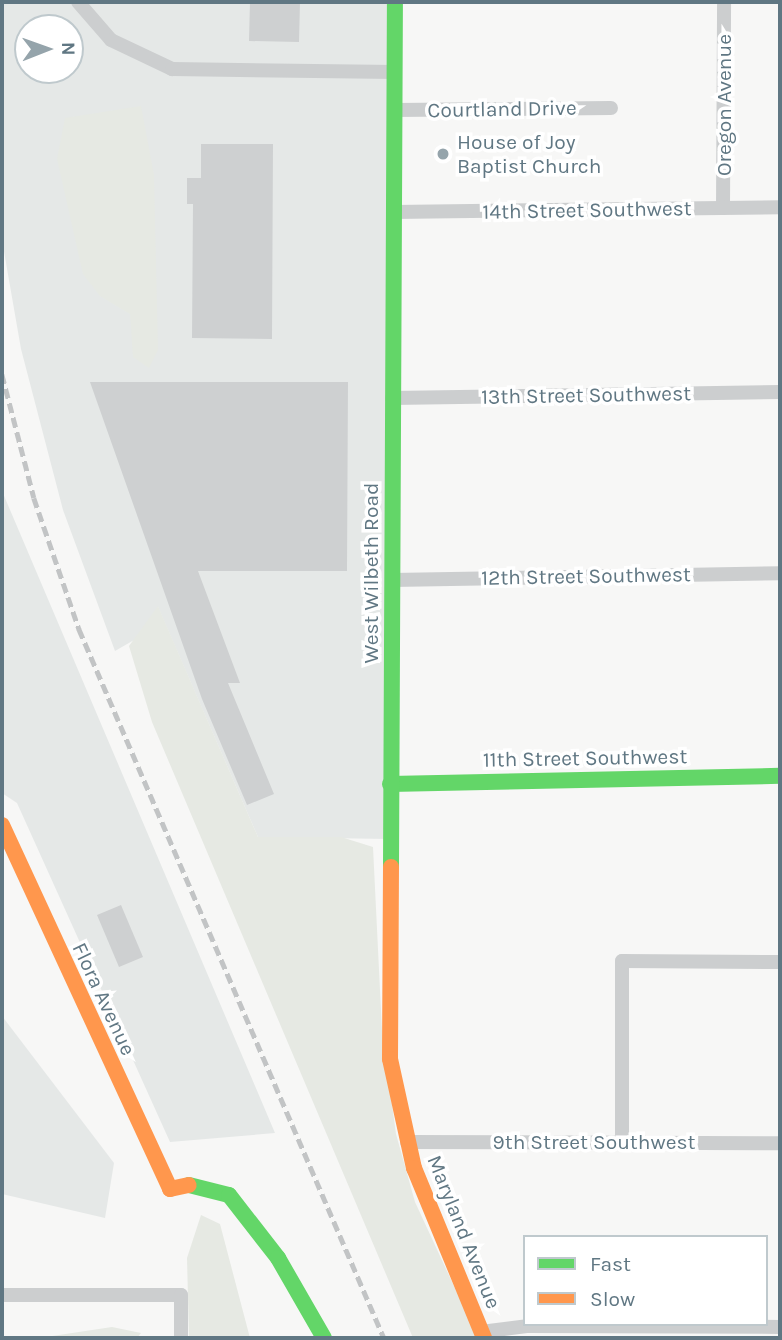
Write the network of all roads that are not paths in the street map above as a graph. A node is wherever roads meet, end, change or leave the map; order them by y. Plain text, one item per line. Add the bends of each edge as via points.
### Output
1 (78, 2) edge
2 (395, 2) edge
3 (724, 2) edge
4 (395, 72) junction
5 (611, 108) dead end
6 (394, 110) junction
7 (780, 207) edge
8 (723, 208) junction
9 (394, 212) junction
10 (780, 391) edge
11 (393, 398) junction
12 (780, 573) edge
13 (392, 580) junction
14 (780, 776) edge
15 (390, 784) junction
16 (2, 825) edge
17 (780, 962) edge
18 (407, 1142) junction
19 (622, 1142) junction
20 (780, 1143) edge
21 (2, 1295) edge
22 (780, 1327) edge
23 (483, 1335) edge
24 (181, 1338) edge
25 (324, 1338) edge

1 - 4 street via 111,40 172,69
2 - 4 main road, West Wilbeth Road
3 - 8 street, Oregon Avenue
4 - 6 main road, West Wilbeth Road
5 - 6 street, Courtland Drive
6 - 9 main road, West Wilbeth Road
7 - 8 street, 14th Street Southwest
8 - 9 street, 14th Street Southwest
9 - 11 main road, West Wilbeth Road
10 - 11 street, 13th Street Southwest
11 - 13 main road, West Wilbeth Road
12 - 13 street, 12th Street Southwest
13 - 15 main road, West Wilbeth Road
14 - 15 main road, 11th Street Southwest
15 - 18 main road, West Wilbeth Road via 390,1059
16 - 25 main road, Flora Avenue via 170,1189 199,1183 229,1195 278,1258
17 - 19 street via 622,961
18 - 19 street, 9th Street Southwest
18 - 23 main road, Maryland Avenue
19 - 20 street, 9th Street Southwest
21 - 24 street via 181,1295
22 - 23 street via 527,1326

